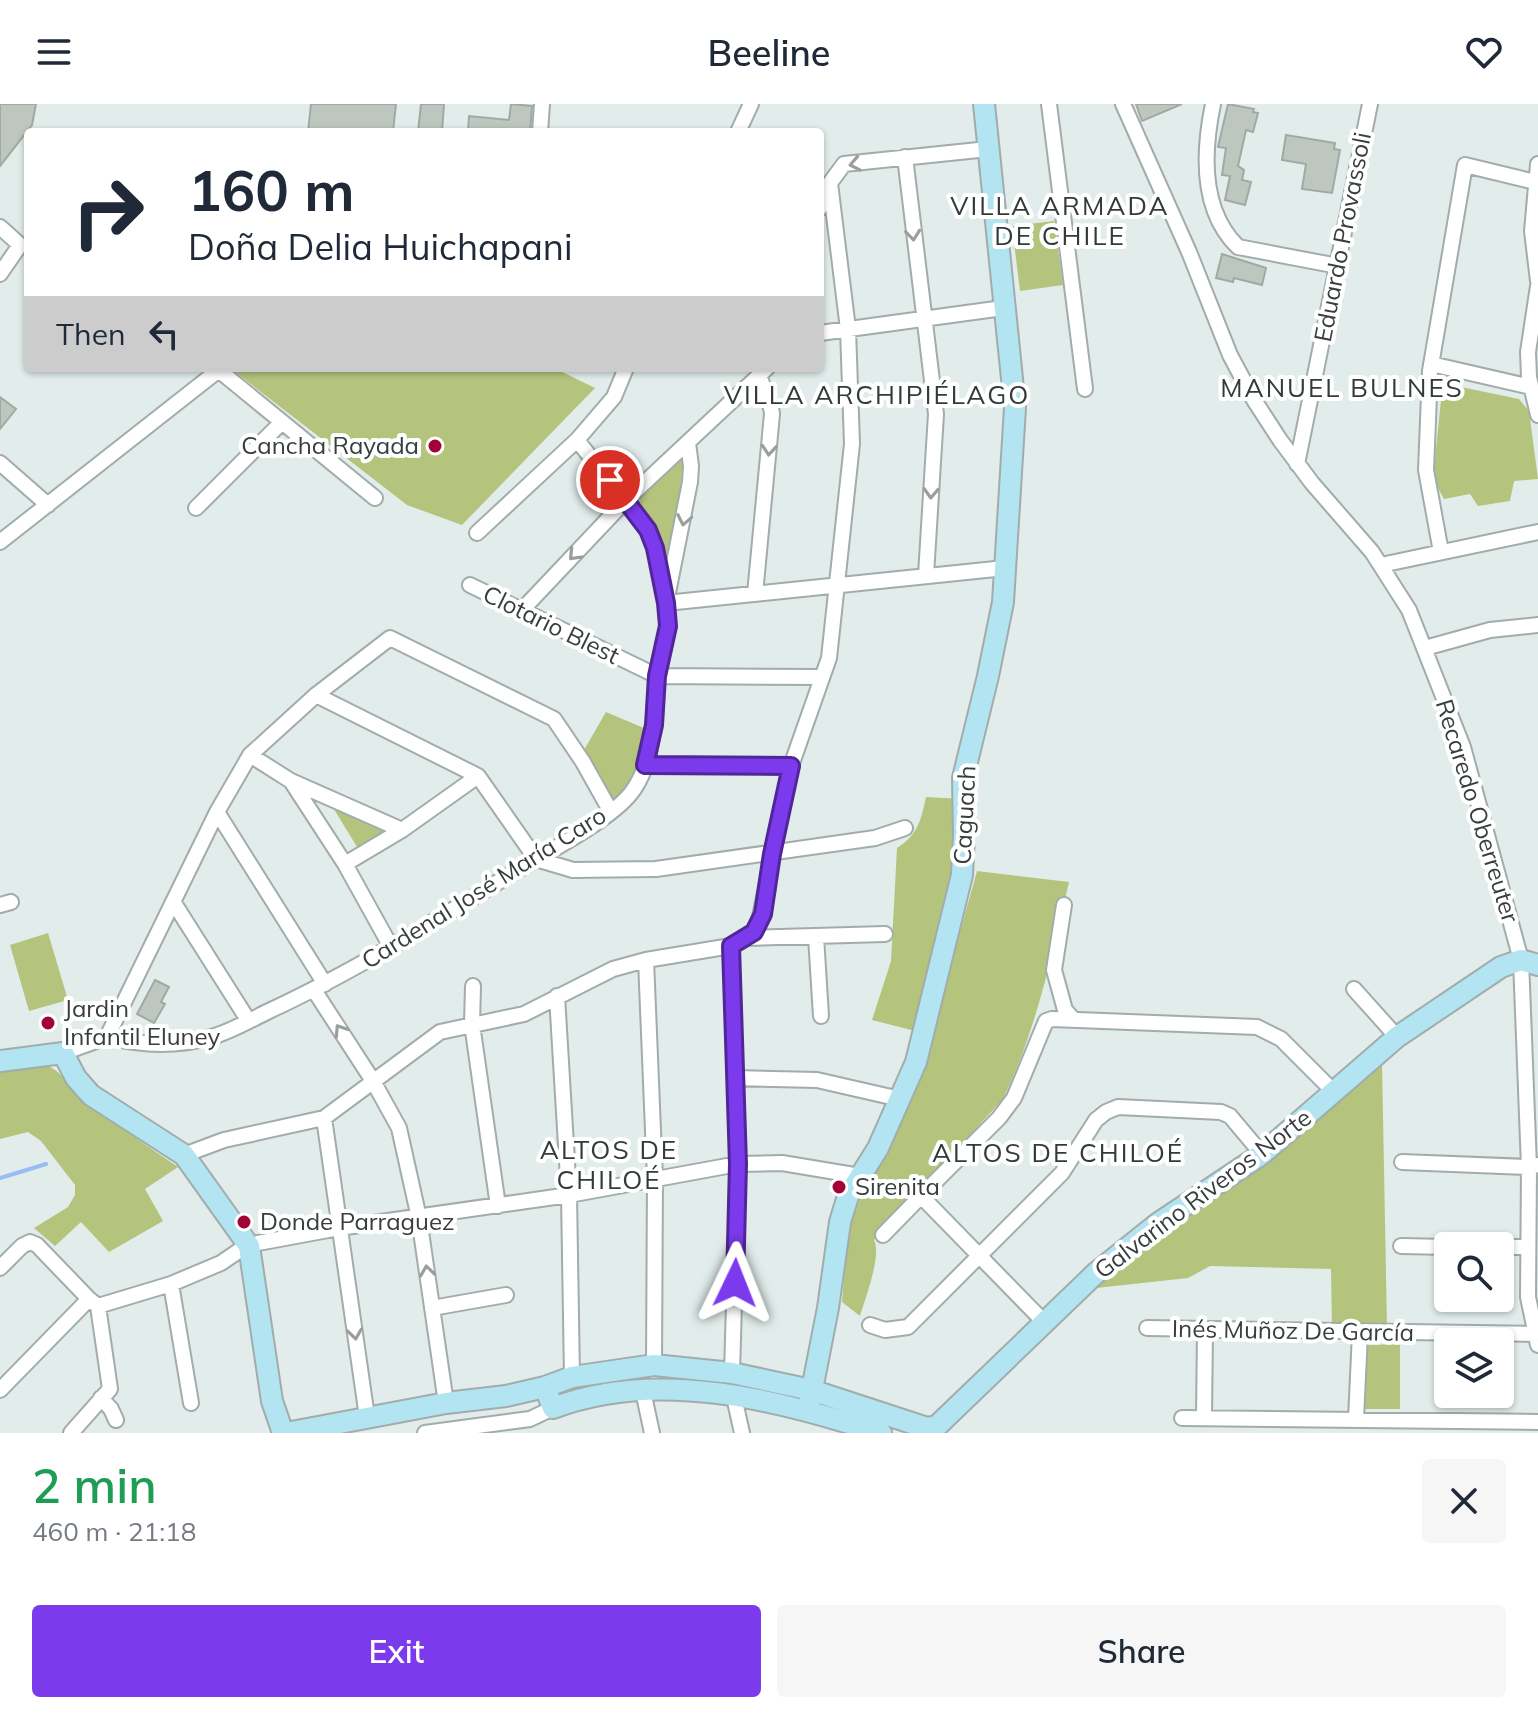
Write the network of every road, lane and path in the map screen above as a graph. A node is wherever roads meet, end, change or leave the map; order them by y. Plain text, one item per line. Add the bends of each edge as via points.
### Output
1 (542, 104) edge
2 (751, 104) edge
3 (984, 104) edge
4 (1049, 104) edge
5 (1123, 104) edge
6 (1213, 104) edge
7 (1370, 104) edge
8 (540, 128) edge
9 (740, 128) edge
10 (988, 149) junction
11 (905, 157) junction
12 (1538, 164) edge
13 (1535, 182) junction
14 (830, 183) junction
15 (824, 198) edge
16 (0, 227) edge
17 (1338, 266) junction
18 (0, 274) edge
19 (1538, 284) edge
20 (1003, 308) junction
21 (923, 319) junction
22 (848, 329) junction
23 (824, 332) edge
24 (1431, 364) junction
25 (624, 372) edge
26 (760, 372) edge
27 (763, 372) edge
28 (1531, 387) junction
29 (1085, 389) dead end
30 (1538, 415) edge
31 (282, 422) junction
32 (577, 440) junction
33 (688, 443) junction
34 (0, 463) edge
35 (1297, 464) junction
36 (375, 498) dead end
37 (626, 500) junction
38 (48, 505) junction
39 (196, 508) dead end
40 (1538, 532) edge
41 (477, 533) dead end
42 (0, 542) edge
43 (1441, 552) junction
44 (1381, 565) junction
45 (1005, 568) junction
46 (926, 575) junction
47 (838, 584) junction
48 (470, 585) dead end
49 (755, 594) junction
50 (666, 603) junction
51 (521, 611) junction
52 (1538, 625) edge
53 (1425, 648) junction
54 (657, 676) junction
55 (822, 677) junction
56 (316, 695) junction
57 (250, 755) junction
58 (645, 765) junction
59 (791, 766) junction
60 (478, 776) junction
61 (291, 781) junction
62 (217, 812) junction
63 (611, 812) junction
64 (905, 828) dead end
65 (402, 830) junction
66 (772, 854) junction
67 (536, 859) junction
68 (345, 864) junction
69 (174, 903) junction
70 (1064, 905) dead end
71 (885, 934) dead end
72 (816, 937) junction
73 (747, 938) junction
74 (731, 946) junction
75 (391, 947) junction
76 (646, 960) junction
77 (1530, 963) edge
78 (473, 986) dead end
79 (319, 987) junction
80 (1354, 989) dead end
81 (557, 996) junction
82 (821, 1016) dead end
83 (1073, 1019) junction
84 (248, 1020) junction
85 (472, 1024) junction
86 (107, 1037) junction
87 (1397, 1037) junction
88 (63, 1053) junction
89 (0, 1061) edge
90 (735, 1078) junction
91 (373, 1081) junction
92 (1334, 1092) junction
93 (900, 1099) junction
94 (324, 1118) junction
95 (1262, 1154) junction
96 (184, 1155) junction
97 (1402, 1162) dead end
98 (738, 1164) junction
99 (1534, 1166) edge
100 (860, 1176) junction
101 (655, 1179) junction
102 (569, 1195) junction
103 (921, 1196) junction
104 (498, 1206) junction
105 (419, 1218) junction
106 (339, 1228) junction
107 (883, 1235) dead end
108 (249, 1246) junction
109 (1401, 1246) dead end
110 (1434, 1247) edge
111 (1514, 1247) edge
112 (1527, 1247) junction
113 (979, 1256) junction
114 (0, 1268) edge
115 (171, 1284) junction
116 (506, 1295) dead end
117 (94, 1302) junction
118 (432, 1308) junction
119 (1045, 1323) junction
120 (870, 1325) dead end
121 (1147, 1328) dead end
122 (1205, 1330) junction
123 (1360, 1333) junction
124 (1536, 1339) edge
125 (654, 1365) junction
126 (732, 1373) junction
127 (572, 1377) junction
128 (545, 1387) junction
129 (0, 1390) edge
130 (643, 1391) junction
131 (106, 1394) junction
132 (734, 1397) junction
133 (810, 1400) junction
134 (191, 1403) dead end
135 (446, 1403) junction
136 (553, 1408) junction
137 (367, 1417) junction
138 (1204, 1417) junction
139 (1239, 1417) junction
140 (1182, 1418) dead end
141 (1356, 1419) junction
142 (116, 1420) dead end
143 (1538, 1422) edge
144 (1332, 1426) edge
145 (478, 1430) edge
146 (71, 1433) edge
147 (284, 1433) edge
148 (425, 1433) edge
149 (652, 1433) edge
150 (742, 1433) edge
151 (881, 1433) edge
152 (1238, 1433) edge

1 - 8 street
2 - 9 street
3 - 10 street, Caguach
4 - 29 street
5 - 35 street, Recaredo Oberreuter via 1230,355
6 - 17 street via 1206,161 1210,193 1228,236 1238,247
7 - 17 street, Eduardo Provassoli
10 - 11 street
10 - 20 street, Caguach
11 -> 14 street via 844,164
11 -> 21 street
12 - 13 street
13 - 19 street via 1532,231
13 - 24 street via 1465,165
14 - 15 street
14 - 22 street
16 - 18 street via 20,245
17 - 35 street, Eduardo Provassoli
19 - 28 street via 1528,352
20 - 21 street
20 - 45 street, Caguach via 1015,408
21 - 22 street
21 -> 46 street via 936,414
22 - 23 street
22 - 47 street via 852,444
24 - 28 street
24 - 43 street via 1426,470
25 - 32 street via 614,397
26 - 33 street
27 -> 49 street via 772,414
28 - 30 street
31 - 36 street
31 - 38 street via 221,372 209,376
31 - 39 street
32 - 37 street, Cardenal José María Caro
32 - 41 street
33 - 37 street
33 -> 50 street via 688,494
34 - 38 street
35 - 44 street, Recaredo Oberreuter
37 - 50 street, Cardenal José María Caro via 655,548
37 -> 51 street
38 - 42 street
40 - 43 street
43 - 44 street
44 - 53 street, Recaredo Oberreuter
45 - 46 street
45 - 93 street, Caguach via 1003,602 963,778 962,875 916,1062
46 - 47 street
47 - 49 street
47 - 55 street
48 - 51 street, Clotario Blest
49 - 50 street
50 - 54 street, Cardenal José María Caro via 668,626
51 - 54 street, Clotario Blest
52 - 53 street via 1490,630
53 - 77 street, Recaredo Oberreuter via 1463,747
54 - 55 street, Clotario Blest
54 - 58 street, Cardenal José María Caro
55 - 59 street
56 - 57 street
56 - 60 street
56 - 63 street via 390,638 554,719
57 - 61 street
57 - 62 street
58 - 59 street
58 - 63 street, Cardenal José María Caro via 634,790
59 - 66 street
60 - 65 street
60 - 67 street
61 - 65 street
61 - 68 street
62 - 69 street
62 - 79 street
63 - 67 street, Cardenal José María Caro
64 - 66 street via 875,838
65 - 68 street
66 - 67 street via 611,871 573,870
66 - 73 street via 763,914
67 - 75 street, Cardenal José María Caro
68 - 75 street
69 - 84 street
69 - 86 street
70 - 83 street via 1054,970 1065,1010
71 - 72 street
72 - 73 street
72 - 82 street
73 - 74 street
74 - 76 street
74 - 90 street
75 - 79 street, Cardenal José María Caro
76 - 81 street via 613,969
76 - 101 street
77 - 87 street, Galvarino Riveros Norte via 1501,967
77 - 99 street, Recaredo Oberreuter
78 - 85 street
79 - 84 street, Cardenal José María Caro
91 -> 79 street
80 - 87 street
81 - 85 street via 524,1014
81 - 102 street
83 - 92 street via 1257,1027 1281,1039
83 - 103 street via 1046,1021 1014,1098
84 - 86 street, Cardenal José María Caro via 210,1038 169,1044
85 - 91 street via 440,1032
85 - 104 street
86 - 88 street
87 - 92 street, Galvarino Riveros Norte
88 - 89 street
88 - 96 street via 91,1095
90 - 93 street via 817,1080
90 - 98 street
91 - 94 street
91 - 105 street via 399,1128
92 - 95 street, Galvarino Riveros Norte
93 - 100 street, Caguach
94 - 96 street via 224,1140
94 - 106 street
95 - 113 street via 1221,1112 1118,1107 1096,1120 1062,1173
95 - 119 street, Galvarino Riveros Norte via 1157,1224
96 - 108 street
97 - 99 street
98 - 100 street via 782,1163
98 - 101 street
98 - 126 street
99 - 112 street, Recaredo Oberreuter
100 - 133 street, Caguach via 840,1222
101 - 102 street
101 - 125 street
102 - 104 street
102 - 127 street
103 - 107 street
103 - 113 street
104 - 105 street
105 - 106 street
118 -> 105 street
106 - 108 street
106 -> 137 street
108 - 115 street
108 - 147 street via 272,1401
109 - 110 street
111 - 112 street
112 - 124 street, Recaredo Oberreuter
113 - 119 street
113 - 120 street via 908,1327 885,1330
114 - 117 street via 30,1242
115 - 117 street
115 - 134 street
116 - 118 street
117 - 129 street
117 - 131 street
118 - 135 street
119 - 133 street, Galvarino Riveros Norte via 937,1426
121 - 122 street, Inés Muñoz De García
122 - 123 street, Inés Muñoz De García
122 - 138 street
123 - 124 street, Inés Muñoz De García
123 - 141 street
125 - 126 street, Galvarino Riveros Norte
125 - 127 street, Galvarino Riveros Norte
126 - 133 street, Galvarino Riveros Norte
127 - 128 street, Galvarino Riveros Norte
128 - 135 street, Galvarino Riveros Norte
128 - 136 street
130 - 132 street
130 - 136 street via 598,1394
130 - 149 street
131 - 142 street
131 - 146 street
132 - 133 street
132 - 150 street
133 - 151 street
135 - 137 street, Galvarino Riveros Norte
136 - 145 street via 530,1419
137 - 147 street, Galvarino Riveros Norte
138 - 139 street
138 - 140 street
139 - 144 street
139 - 152 street
141 - 143 street
141 - 144 street
145 - 148 street

